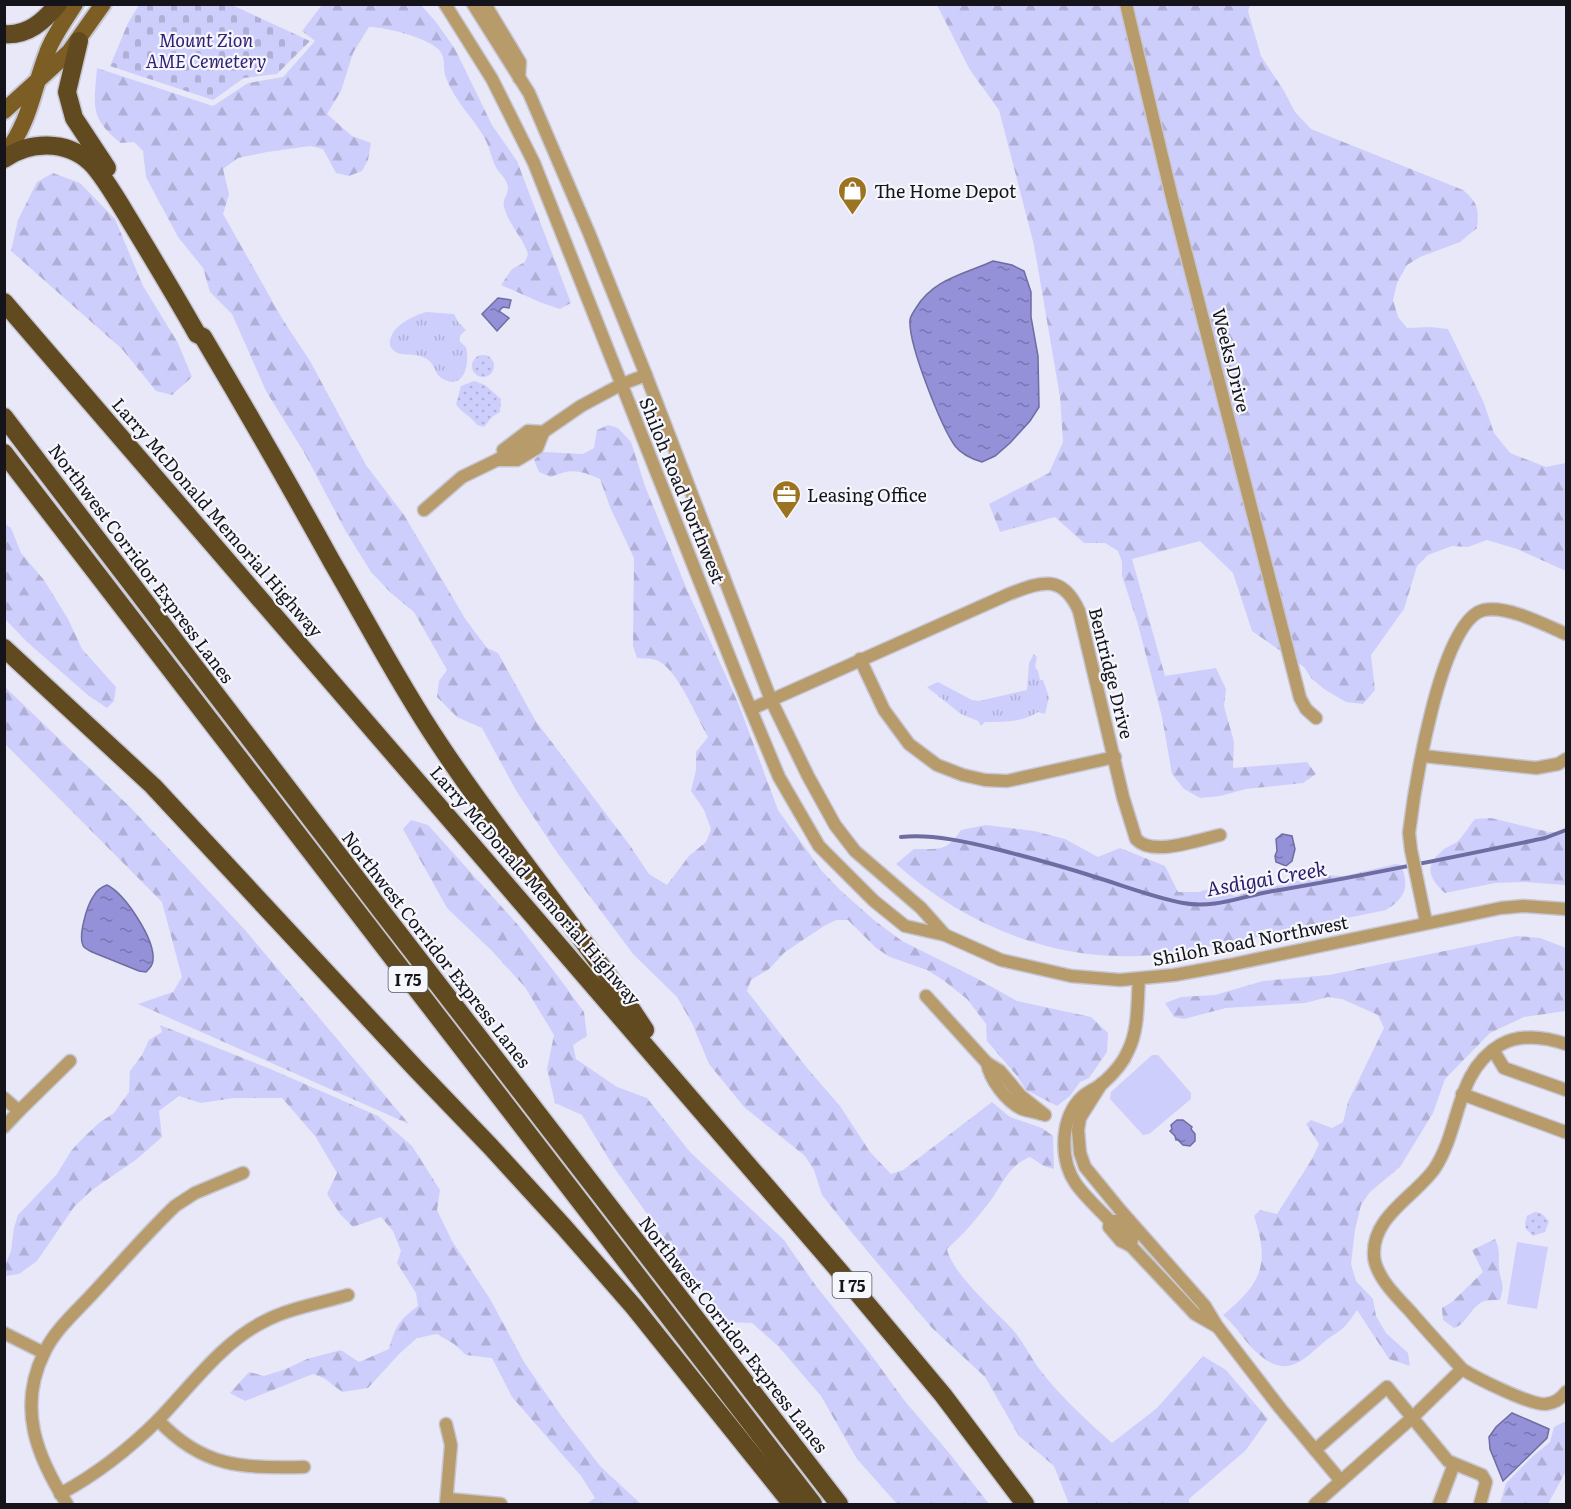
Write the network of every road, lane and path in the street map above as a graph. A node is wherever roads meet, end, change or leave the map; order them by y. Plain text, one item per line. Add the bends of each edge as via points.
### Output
1 (58, 4) edge
2 (75, 4) edge
3 (102, 4) edge
4 (445, 4) edge
5 (473, 4) edge
6 (485, 4) edge
7 (1126, 4) edge
8 (4, 34) edge
9 (79, 40) junction
10 (519, 78) junction
11 (38, 79) junction
12 (4, 111) edge
13 (4, 157) edge
14 (4, 302) edge
15 (203, 337) junction
16 (646, 375) junction
17 (622, 384) junction
18 (4, 417) edge
19 (543, 432) junction
20 (4, 453) edge
21 (497, 460) junction
22 (424, 510) dead end
23 (1566, 634) edge
24 (4, 648) edge
25 (860, 659) junction
26 (771, 700) junction
27 (751, 709) junction
28 (1316, 718) dead end
29 (1423, 756) junction
30 (1114, 757) junction
31 (1566, 759) edge
32 (1220, 836) dead end
33 (1566, 909) edge
34 (1426, 922) junction
35 (945, 935) junction
36 (1139, 979) junction
37 (926, 996) dead end
38 (1566, 1044) edge
39 (1492, 1050) junction
40 (70, 1061) dead end
41 (987, 1063) junction
42 (670, 1073) junction
43 (1102, 1083) junction
44 (1566, 1090) edge
45 (1462, 1094) junction
46 (4, 1098) edge
47 (19, 1111) junction
48 (4, 1127) edge
49 (1566, 1131) edge
50 (243, 1173) dead end
51 (348, 1295) dead end
52 (1217, 1326) junction
53 (4, 1333) edge
54 (44, 1353) junction
55 (1462, 1369) junction
56 (1566, 1392) edge
57 (1413, 1417) junction
58 (158, 1420) junction
59 (446, 1424) dead end
60 (1315, 1450) junction
61 (1454, 1464) junction
62 (304, 1467) dead end
63 (1341, 1481) junction
64 (63, 1499) edge
65 (447, 1502) edge
66 (501, 1504) edge
67 (792, 1504) edge
68 (813, 1504) edge
69 (839, 1504) edge
70 (1025, 1504) edge
71 (1315, 1504) edge
72 (1439, 1504) edge
73 (1480, 1504) edge

1 - 8 highway via 34,28
2 - 11 main road via 47,51
3 - 9 main road
4 - 17 street, Shiloh Road Northwest via 492,79 534,163
5 - 10 street, Shiloh Road Northwest
6 - 10 street via 520,62
7 - 28 street, Weeks Drive via 1277,614 1300,698
9 - 11 main road
9 - 15 highway via 67,92 74,117 205,327
10 - 16 street, Shiloh Road Northwest via 589,233
11 - 12 main road
11 - 13 main road via 26,120
13 - 15 highway via 48,144 90,161 119,202 197,334
14 - 42 highway, Larry McDonald Memorial Highway / I 75
15 - 42 highway via 419,713 489,815 615,983
16 - 17 street
16 - 26 street, Shiloh Road Northwest
17 - 19 street
17 - 27 street, Shiloh Road Northwest
18 - 69 highway, Northwest Corridor Express Lanes
19 - 21 street via 528,431 504,448
19 - 21 street via 537,448 517,460
20 - 68 highway, I 75
21 - 22 street via 462,477
23 - 29 street via 1504,610 1473,614 1466,621 1438,684
24 - 67 highway via 153,786 564,1227 634,1307
25 - 26 street, Bentridge Drive
25 - 30 street via 884,710 909,744 937,765 963,775 1006,781
25 - 30 street, Bentridge Drive via 1032,585 1060,586 1072,596 1078,610
26 - 27 street, Bentridge Drive
26 - 35 street, Shiloh Road Northwest via 834,825 855,851 921,908
27 - 35 street, Shiloh Road Northwest via 779,777 819,846 905,926
29 - 31 street via 1536,768
29 - 34 street via 1409,833
30 - 32 street, Bentridge Drive via 1133,833 1141,844 1157,848
33 - 34 street, Shiloh Road Northwest via 1501,908
34 - 36 street, Shiloh Road Northwest via 1229,965
35 - 36 street, Shiloh Road Northwest via 1027,968 1090,979
36 - 43 street via 1132,1040 1122,1061
37 - 41 street
38 - 39 street via 1529,1038 1507,1041
39 - 44 street via 1504,1068
39 - 45 street via 1478,1063
40 - 47 street
41 - 41 street via 988,1071 1008,1100 1045,1115
42 - 70 highway, Larry McDonald Memorial Highway / I 75 via 943,1395
43 - 52 street via 1080,1118 1080,1153 1085,1167 1205,1306
43 - 52 street via 1072,1108 1066,1124 1068,1170 1110,1221 1117,1221 1132,1239 1131,1246 1162,1281 1196,1314
45 - 49 street
45 - 55 street via 1442,1155 1418,1190 1385,1220 1378,1231 1374,1253 1385,1283
46 - 47 street
47 - 48 street
50 - 54 street via 175,1206 62,1327
51 - 58 street via 279,1315 244,1334
52 - 60 street
53 - 54 street
54 - 64 street via 32,1392 31,1425 41,1458
55 - 56 street via 1539,1404 1556,1402
55 - 57 street
57 - 60 street via 1387,1387
57 - 61 street
57 - 63 street
58 - 62 street via 185,1445 225,1463
58 - 64 street via 121,1455
59 - 65 street via 452,1446
60 - 63 street
61 - 72 street
61 - 73 street via 1482,1475 1486,1482
63 - 71 street
65 - 66 street

